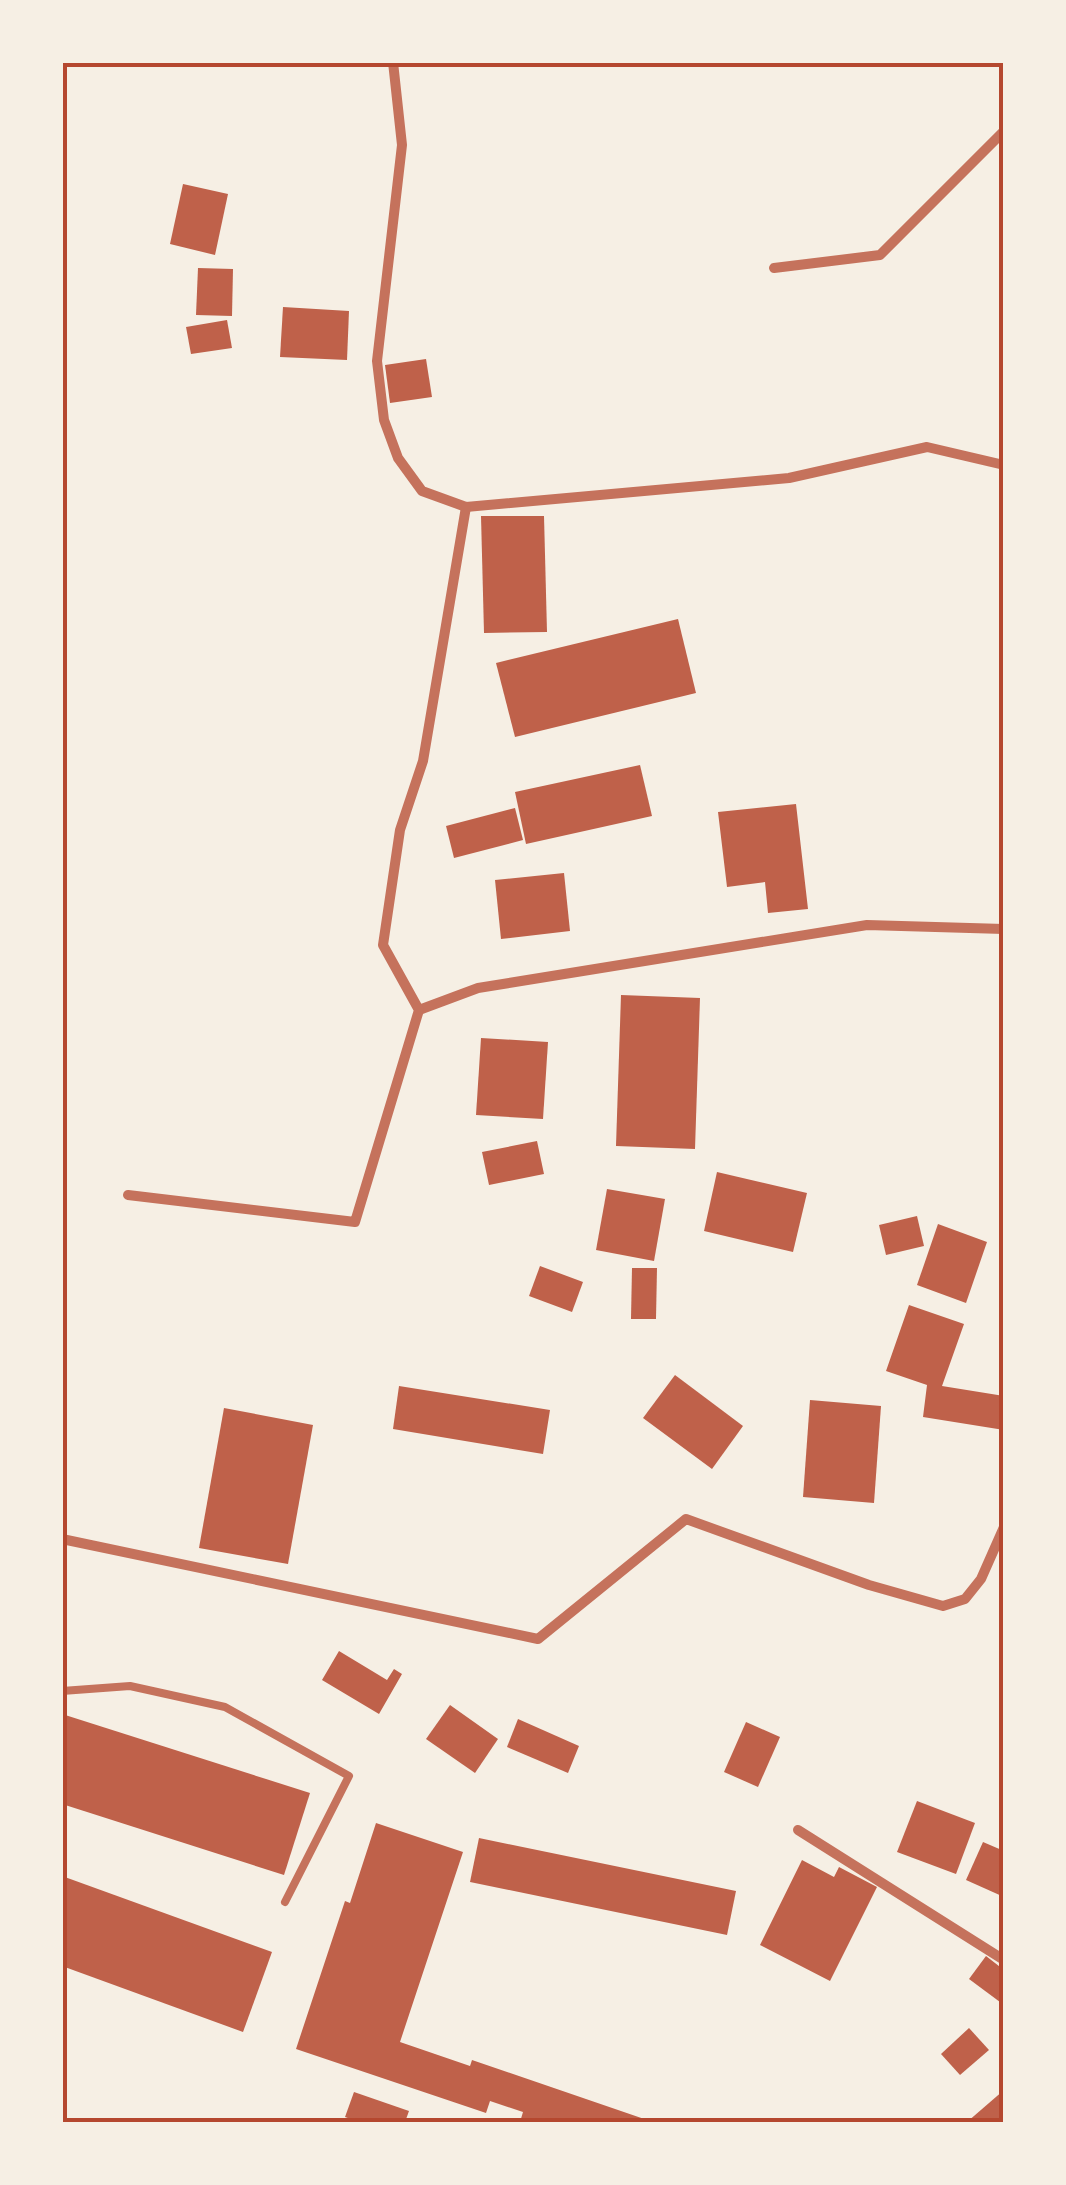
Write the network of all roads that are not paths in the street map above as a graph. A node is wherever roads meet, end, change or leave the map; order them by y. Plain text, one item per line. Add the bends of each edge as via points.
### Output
1 (393, 62) edge
2 (1004, 131) edge
3 (774, 268) dead end
4 (1004, 465) edge
5 (466, 507) junction
6 (1004, 930) edge
7 (419, 1010) junction
8 (128, 1195) dead end
9 (1004, 1527) edge
10 (62, 1540) edge
11 (62, 1691) edge
12 (798, 1830) dead end
13 (285, 1902) dead end
14 (1004, 1960) edge

1 - 5 street via 402,145 377,361 384,420 398,458 422,491
2 - 3 street via 880,255
4 - 5 street via 926,448 789,478
5 - 7 street via 383,944
6 - 7 street via 868,924 478,988
7 - 8 street via 355,1222
9 - 10 street via 981,1579 965,1599 943,1606 686,1519 538,1639
11 - 13 lane via 130,1686 224,1707 349,1776
12 - 14 street

